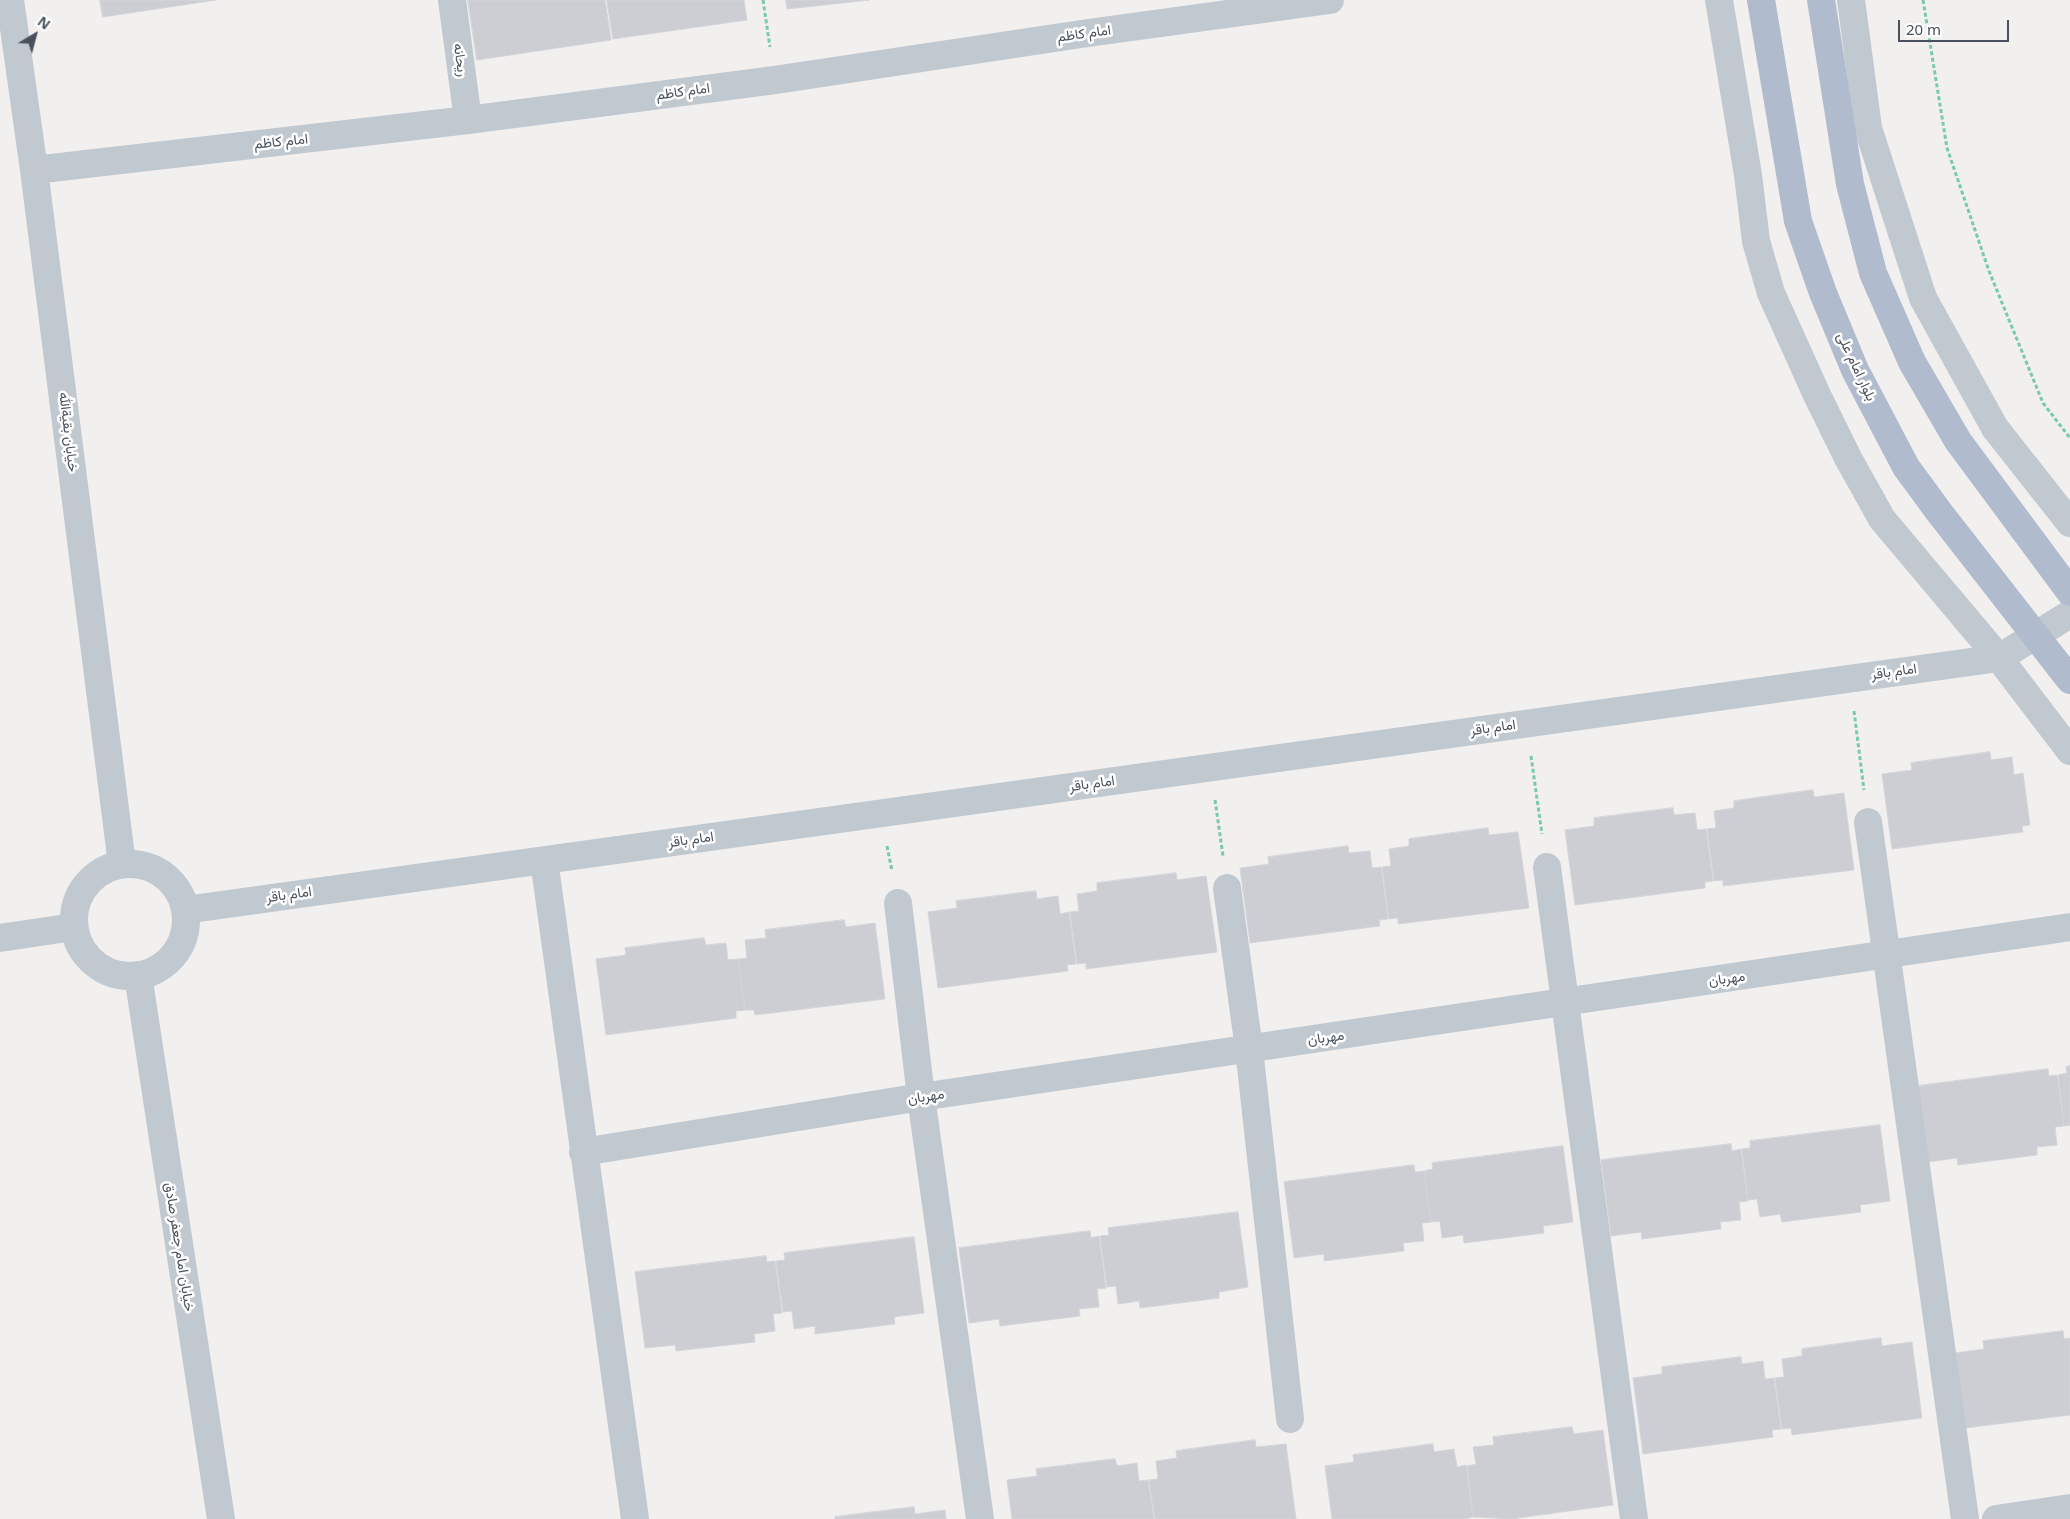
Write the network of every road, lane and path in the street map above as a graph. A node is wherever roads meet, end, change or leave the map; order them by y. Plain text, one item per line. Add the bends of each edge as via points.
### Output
1 (10, 0) edge
2 (452, 0) edge
3 (763, 0) edge
4 (1330, 0) edge
5 (1719, 0) edge
6 (1761, 0) edge
7 (1821, 0) edge
8 (1852, 0) edge
9 (1923, 0) edge
10 (775, 80) junction
11 (468, 120) junction
12 (34, 170) junction
13 (2070, 438) edge
14 (2070, 523) edge
15 (2070, 592) edge
16 (2070, 614) edge
17 (2036, 636) junction
18 (1999, 658) junction
19 (1849, 679) junction
20 (2070, 680) edge
21 (1526, 723) junction
22 (2070, 751) edge
23 (1211, 767) junction
24 (881, 813) junction
25 (1868, 822) joint
26 (544, 860) junction
27 (122, 864) junction
28 (1547, 867) joint
29 (1227, 888) joint
30 (898, 903) joint
31 (185, 910) junction
32 (74, 927) junction
33 (2070, 927) edge
34 (0, 938) edge
35 (1887, 955) junction
36 (138, 975) junction
37 (1564, 1002) junction
38 (1249, 1049) junction
39 (921, 1098) junction
40 (583, 1152) junction
41 (1290, 1419) dead end
42 (2070, 1508) edge
43 (220, 1519) edge
44 (635, 1519) edge
45 (980, 1519) edge
46 (1634, 1519) edge
47 (1965, 1519) edge
48 (1996, 1519) edge

1 - 12 street, خیابان بقیةالله
2 - 11 street, ریحانه
3 - 10 path
4 - 10 street, امام کاظم
5 - 18 street via 1756,241 1771,294 1848,458 1882,519
6 - 17 main road, بلوار امام علی via 1798,221 1855,370 1906,467
7 - 15 main road via 1850,184 1873,273 1912,362 1958,441
8 - 14 street via 1868,128 1923,298 1995,428
9 - 13 path via 1947,148 1989,271 2043,403
10 - 11 street, امام کاظم
11 - 12 street, امام کاظم
12 - 27 street, خیابان بقیةالله
16 - 17 street
17 - 18 street
17 - 20 main road, بلوار امام علی
18 - 19 street, امام باقر
18 - 22 street
19 - 21 street, امام باقر
19 - 25 path
21 - 23 street, امام باقر
21 - 28 path
23 - 24 street, امام باقر
23 - 29 path
24 - 26 street, امام باقر
24 - 30 path
25 - 35 street
26 - 31 street, امام باقر
26 - 40 street
27 - 31 street via 140,865 171,881
27 - 32 street via 91,879 74,910
28 - 37 street
29 - 38 street
30 - 39 street
31 - 36 street via 185,930 169,961 155,971
32 - 34 street
32 - 36 street via 79,944 103,970 120,976
33 - 35 street, مهربان
35 - 37 street, مهربان
35 - 47 street
36 - 43 street, خیابان امام جعفر صادق
37 - 38 street, مهربان
37 - 46 street
38 - 39 street, مهربان
38 - 41 street
39 - 40 street, مهربان
39 - 45 street
40 - 44 street
42 - 48 street

